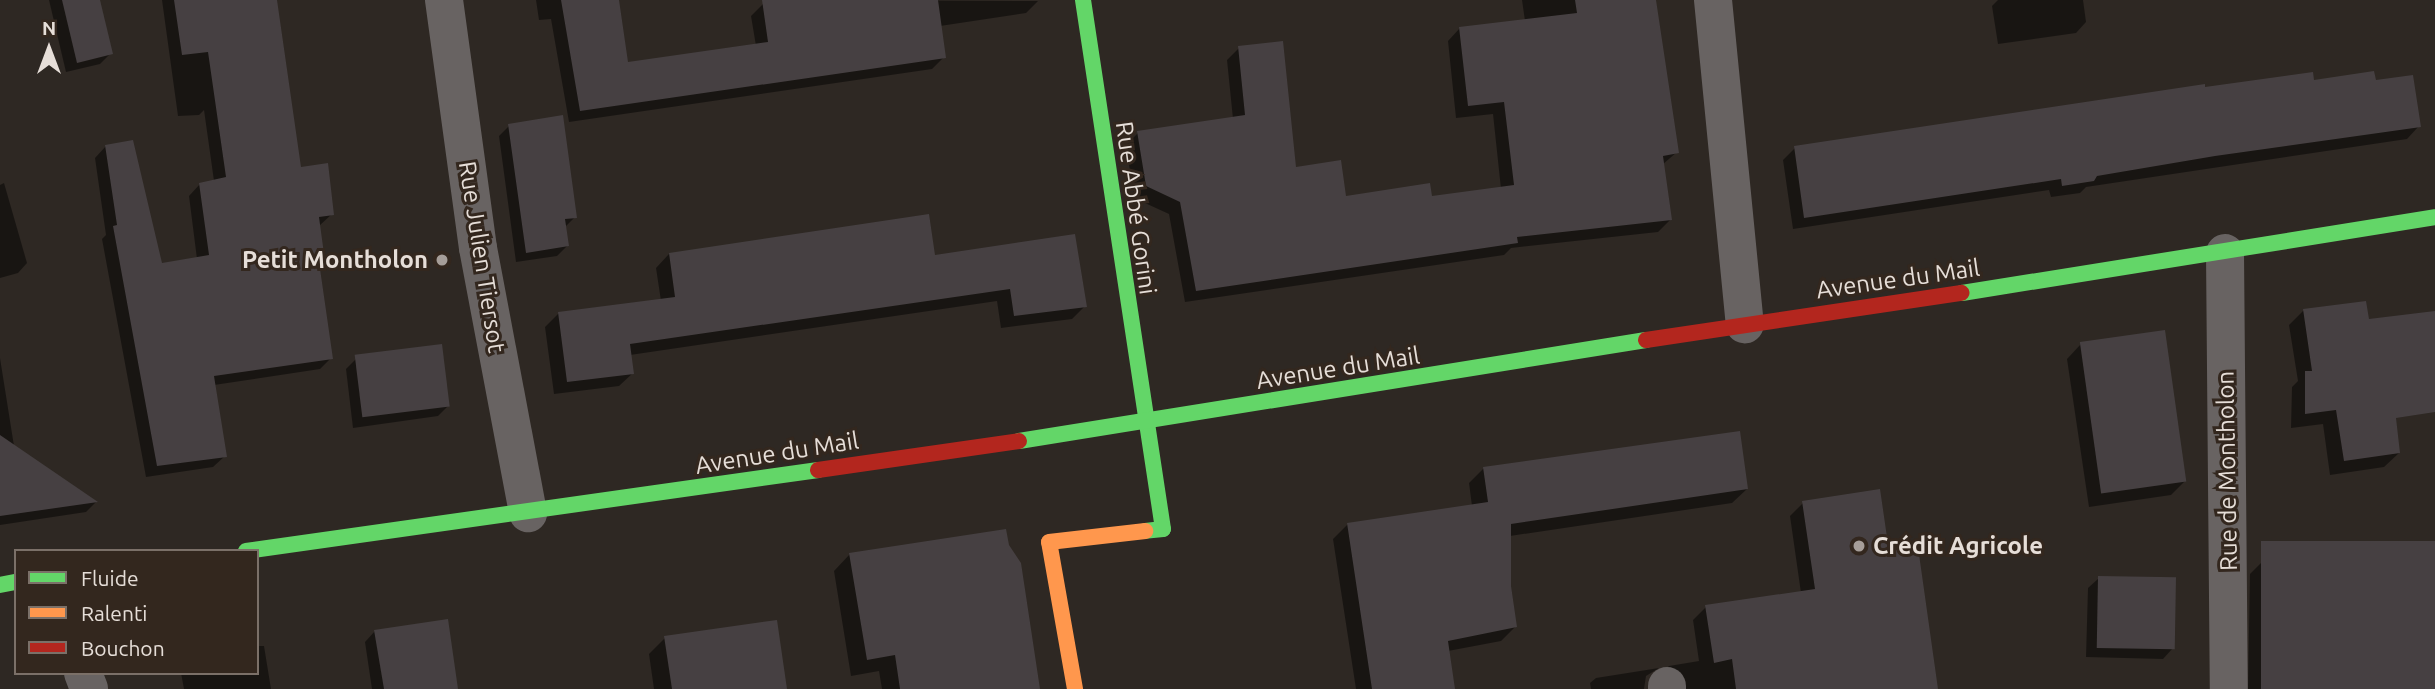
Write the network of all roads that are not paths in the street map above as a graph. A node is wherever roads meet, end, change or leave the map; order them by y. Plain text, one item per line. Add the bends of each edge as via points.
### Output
1 (444, 0) edge
2 (1083, 0) edge
3 (1713, 0) edge
4 (2435, 217) edge
5 (2225, 253) junction
6 (1745, 324) junction
7 (1146, 422) junction
8 (528, 513) junction
9 (259, 549) edge
10 (1075, 689) edge
11 (2229, 689) edge

1 - 8 street, Rue Julien Tiersot via 478,248
2 - 7 main road, Rue Abbé Gorini
3 - 6 street
4 - 5 main road, Avenue du Mail
5 - 6 main road, Avenue du Mail
5 - 11 street, Rue de Montholon
6 - 7 main road, Avenue du Mail
7 - 8 main road, Avenue du Mail
7 - 10 main road, Rue Abbé Gorini via 1163,529 1049,542
8 - 9 main road, Avenue du Mail

